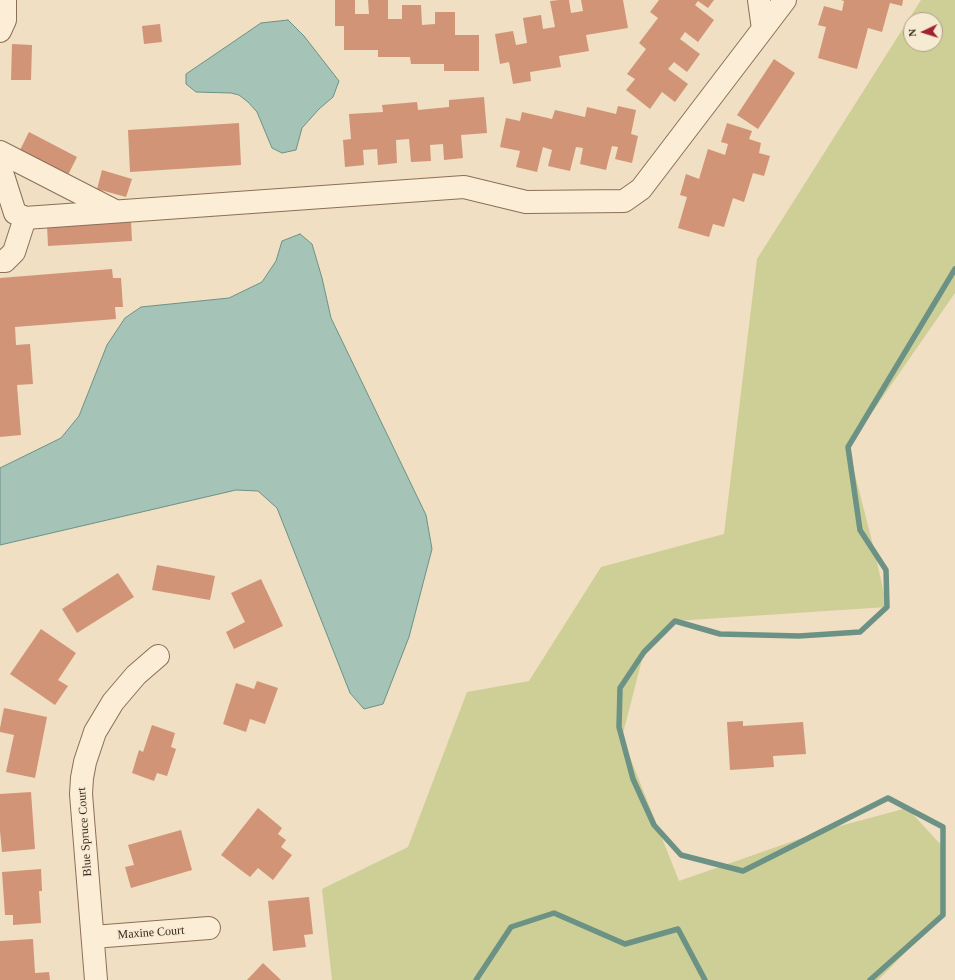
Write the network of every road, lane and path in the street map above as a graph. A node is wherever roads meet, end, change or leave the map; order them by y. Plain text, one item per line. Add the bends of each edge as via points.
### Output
1 (5, 0) edge
2 (759, 0) edge
3 (784, 0) edge
4 (763, 29) junction
5 (0, 31) edge
6 (0, 152) edge
7 (0, 166) edge
8 (115, 212) junction
9 (25, 218) junction
10 (0, 261) edge
11 (158, 656) dead end
12 (209, 928) dead end
13 (93, 937) junction
14 (96, 980) edge

1 - 5 street via 5,20
2 - 4 street
3 - 4 street
4 - 8 street via 641,189 624,201 526,202 464,187
6 - 8 street
7 - 9 street via 15,213
8 - 9 street
9 - 10 street via 14,252 5,261
11 - 13 street, Blue Spruce Court via 136,675 113,702 95,732 85,762 80,794
12 - 13 street, Maxine Court
13 - 14 street, Blue Spruce Court

